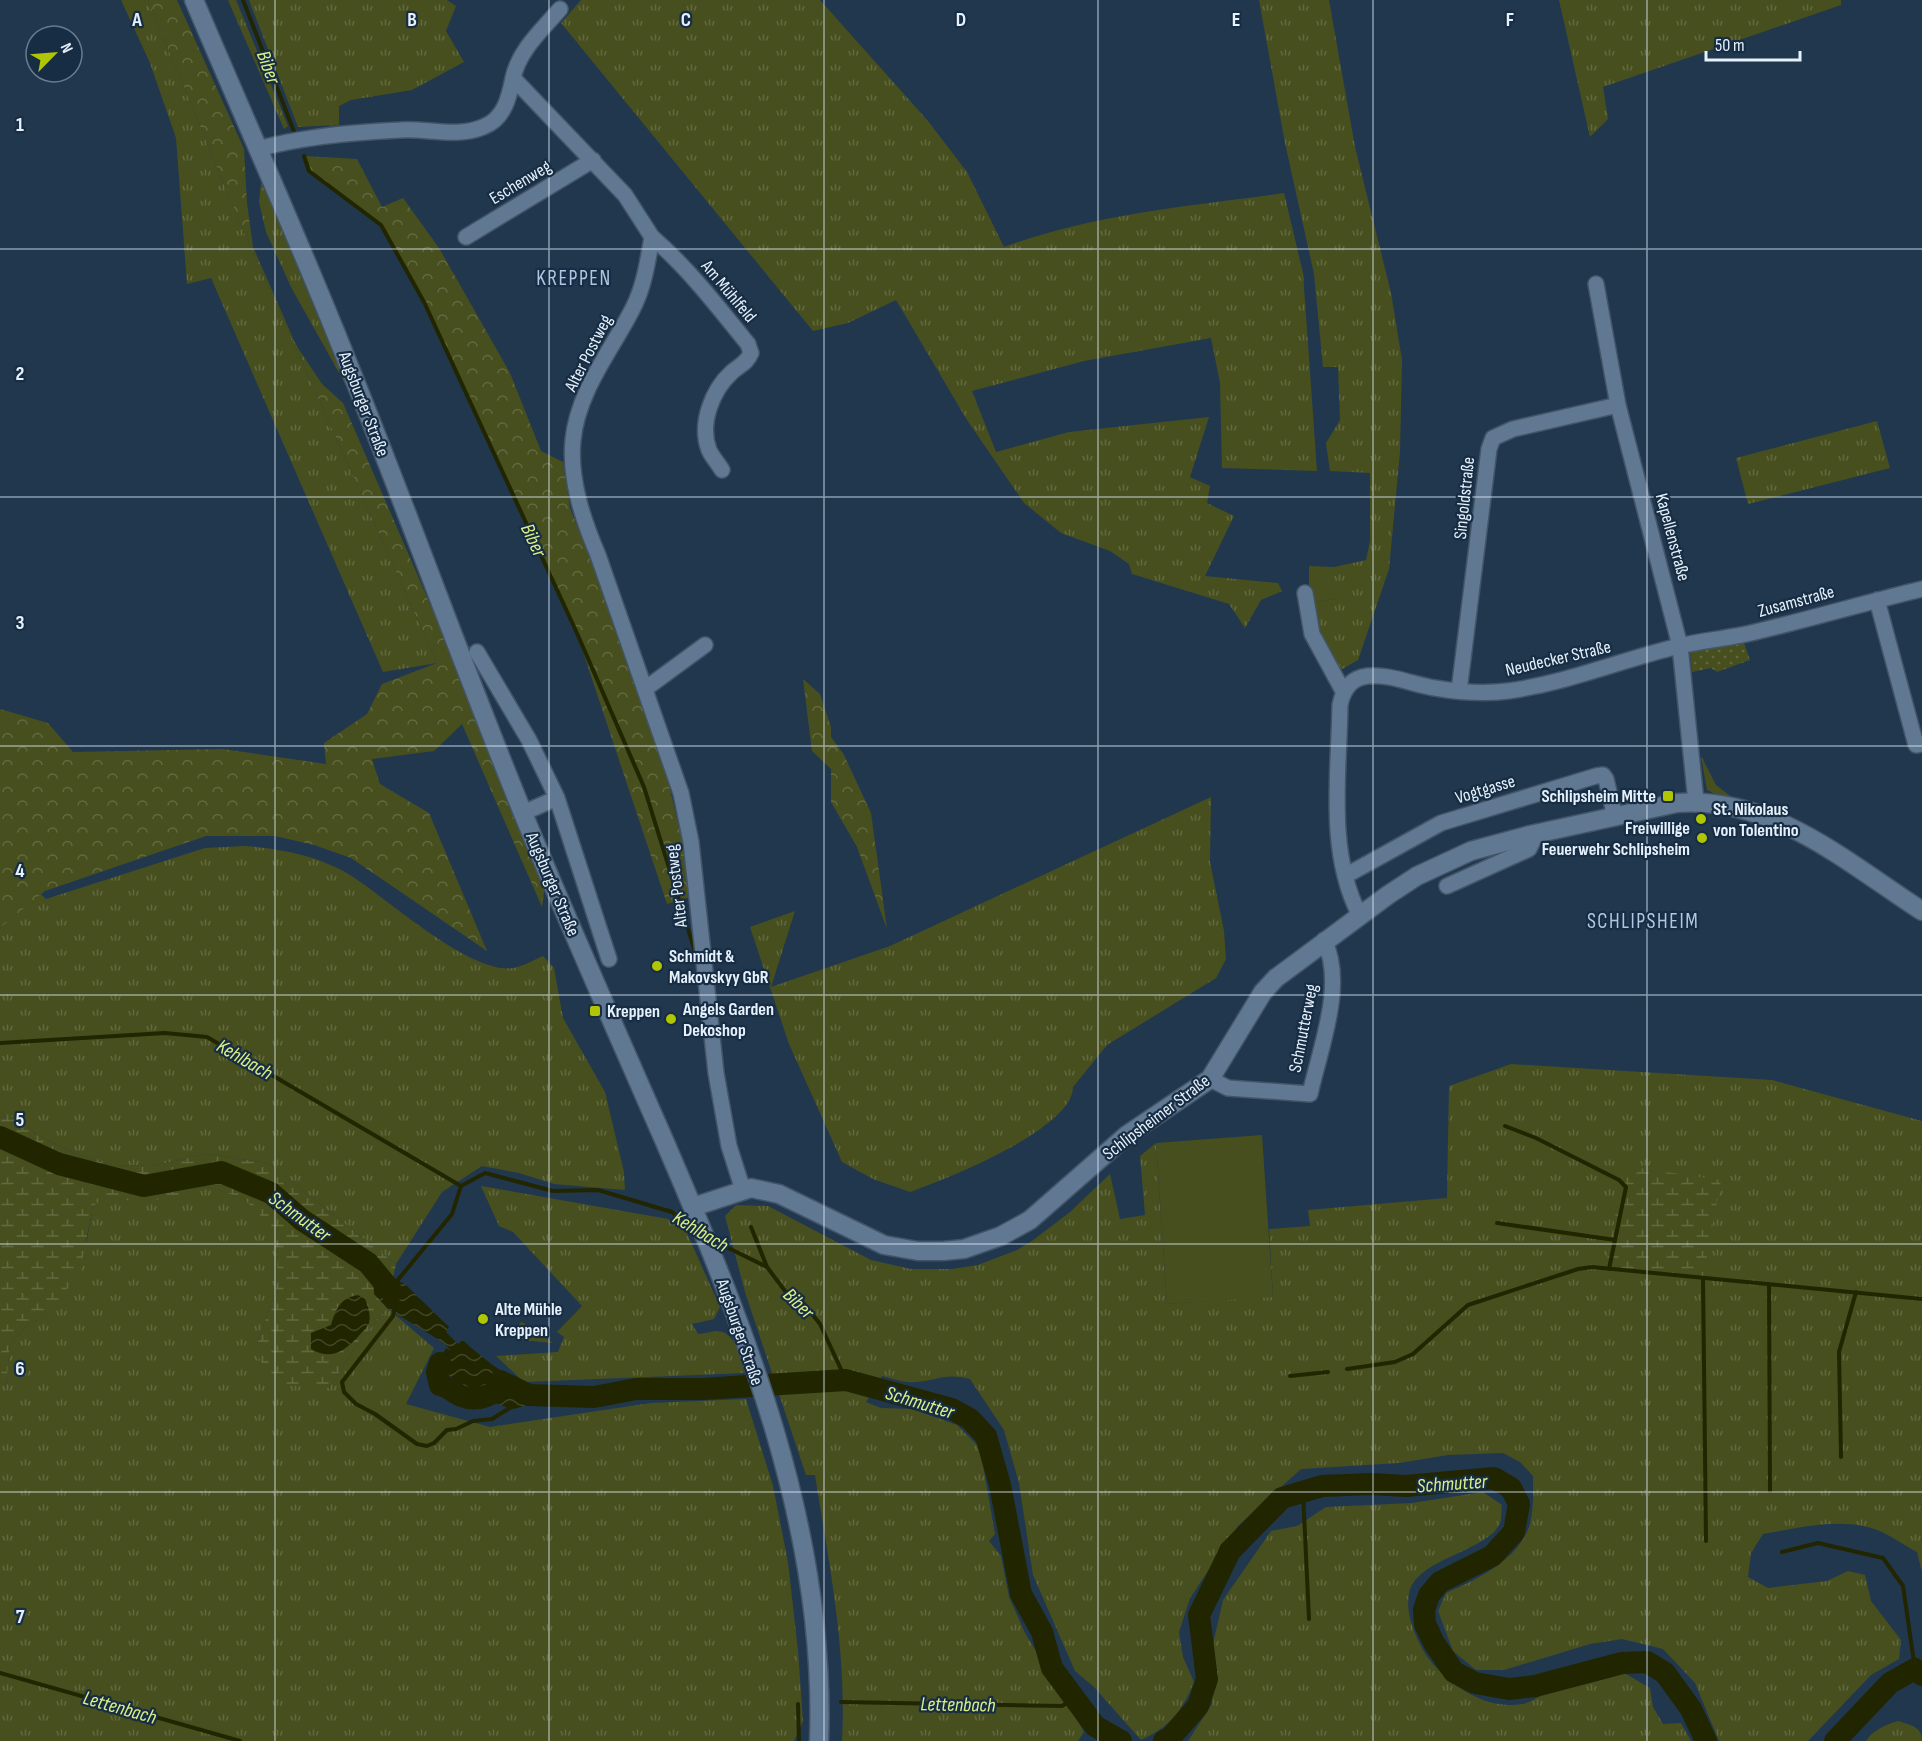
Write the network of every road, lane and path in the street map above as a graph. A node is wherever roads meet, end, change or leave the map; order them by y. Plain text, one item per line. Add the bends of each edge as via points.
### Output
1 (194, 0) edge
2 (560, 9) dead end
3 (513, 78) junction
4 (258, 149) junction
5 (593, 160) junction
6 (466, 237) dead end
7 (652, 237) junction
8 (1596, 284) dead end
9 (1618, 405) junction
10 (722, 470) dead end
11 (1922, 589) edge
12 (1305, 593) dead end
13 (1877, 600) junction
14 (705, 645) dead end
15 (1680, 646) junction
16 (477, 652) dead end
17 (645, 688) junction
18 (1459, 691) junction
19 (1343, 692) junction
20 (1922, 744) edge
21 (557, 798) junction
22 (1696, 802) junction
23 (523, 813) junction
24 (1615, 817) junction
25 (1536, 834) junction
26 (1345, 876) junction
27 (1447, 886) dead end
28 (1922, 911) edge
29 (1359, 914) junction
30 (1324, 940) junction
31 (609, 960) dead end
32 (1210, 1079) junction
33 (743, 1190) junction
34 (694, 1211) junction
35 (819, 1741) edge

1 - 4 main road, Augsburger Straße
2 - 3 street via 516,63
3 - 4 street via 510,98 500,115 484,127 463,132 402,129 278,143
3 - 5 street
4 - 23 main road, Augsburger Straße via 347,360
5 - 6 street, Eschenweg
5 - 7 street via 625,195
7 - 10 street, Am Mühlfeld via 694,279 748,344 751,353 719,388 705,426 709,449
7 - 17 street, Alter Postweg via 634,306 584,397 573,440 582,519
8 - 9 street, Kapellenstraße
9 - 15 street, Kapellenstraße
9 - 18 street, Singoldstraße via 1513,429 1493,438
11 - 13 street, Zusamstraße
12 - 19 street via 1312,633
13 - 15 street, Zusamstraße via 1758,632
13 - 20 street via 1916,745
14 - 17 street
15 - 18 street, Neudecker Straße via 1561,681 1505,691
15 - 22 street, Kapellenstraße
16 - 21 street, Augsburger Straße via 529,740
17 - 33 street, Alter Postweg via 681,793 692,842 716,1073 729,1146
18 - 19 street, Neudecker Straße via 1380,674 1362,676
19 - 26 street via 1337,828
21 - 23 street, Augsburger Straße
21 - 31 street, Augsburger Straße
22 - 24 main road, Schlipsheimer Straße
22 - 28 main road, Schlipsheimer Straße via 1740,808 1792,826
23 - 34 main road, Augsburger Straße
24 - 25 main road, Schlipsheimer Straße
24 - 26 street, Vogtgasse via 1606,779 1596,776 1441,823
25 - 27 street via 1529,849
25 - 29 main road, Schlipsheimer Straße via 1446,861
26 - 29 street
29 - 30 main road, Schlipsheimer Straße
30 - 32 main road, Schlipsheimer Straße via 1263,992
30 - 32 street, Schmutterweg via 1334,965 1332,998 1310,1094 1228,1088
32 - 33 main road, Schlipsheimer Straße via 1127,1135 1030,1220 964,1249 918,1251 884,1245 779,1194
33 - 34 main road, Schlipsheimer Straße
34 - 35 main road, Augsburger Straße via 751,1360 794,1497 809,1577 820,1702

